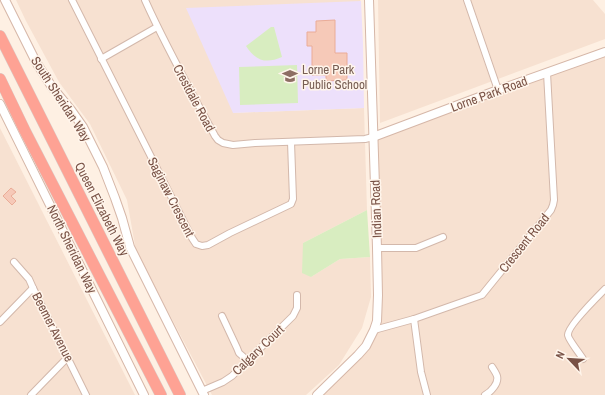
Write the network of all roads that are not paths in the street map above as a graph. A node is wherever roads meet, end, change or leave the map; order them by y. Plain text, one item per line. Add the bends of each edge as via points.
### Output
1 (5, 0) edge
2 (72, 0) edge
3 (145, 0) edge
4 (369, 0) edge
5 (467, 0) edge
6 (158, 27) junction
7 (0, 36) edge
8 (605, 52) edge
9 (101, 58) junction
10 (547, 73) junction
11 (0, 78) edge
12 (498, 90) junction
13 (1, 108) edge
14 (373, 137) junction
15 (291, 142) junction
16 (443, 237) dead end
17 (378, 248) junction
18 (14, 262) dead end
19 (33, 288) junction
20 (605, 289) edge
21 (297, 295) dead end
22 (222, 316) dead end
23 (414, 318) junction
24 (0, 322) edge
25 (374, 330) junction
26 (68, 357) junction
27 (583, 359) dead end
28 (247, 360) junction
29 (492, 367) dead end
30 (203, 393) edge
31 (31, 395) edge
32 (86, 395) edge
33 (144, 395) edge
34 (162, 395) edge
35 (180, 395) edge
36 (317, 395) edge
37 (427, 395) edge
38 (485, 395) edge

1 - 30 street, South Sheridan Way via 36,62 83,127 116,198 130,247
2 - 9 street, Saginaw Crescent
3 - 6 street, Crestdale Road
4 - 14 street, Indian Road
5 - 12 street
6 - 9 street
6 - 15 street, Crestdale Road via 218,140 228,145
7 - 35 highway, Queen Elizabeth Way
8 - 10 street, Lorne Park Road
9 - 15 street, Saginaw Crescent via 196,244 208,245 291,204
10 - 12 street, Lorne Park Road
10 - 23 street, Crescent Road via 554,200 551,210 482,295
11 - 34 highway
12 - 14 street, Lorne Park Road
13 - 33 street, North Sheridan Way
14 - 15 street, Crestdale Road
14 - 17 street, Indian Road
16 - 17 street via 416,248
17 - 25 street, Indian Road via 378,301
18 - 19 street, Beemer Avenue via 29,279
19 - 24 street
19 - 26 street, Beemer Avenue
20 - 27 street via 568,332 568,338
21 - 28 street, Calgary Court via 297,308 293,316
22 - 28 street via 237,348
23 - 25 street, Crescent Road
23 - 37 street via 421,372
25 - 36 street, Indian Road via 366,346
26 - 31 street
26 - 32 street, Beemer Avenue
28 - 30 street, Calgary Court via 232,376
29 - 38 street via 498,380

